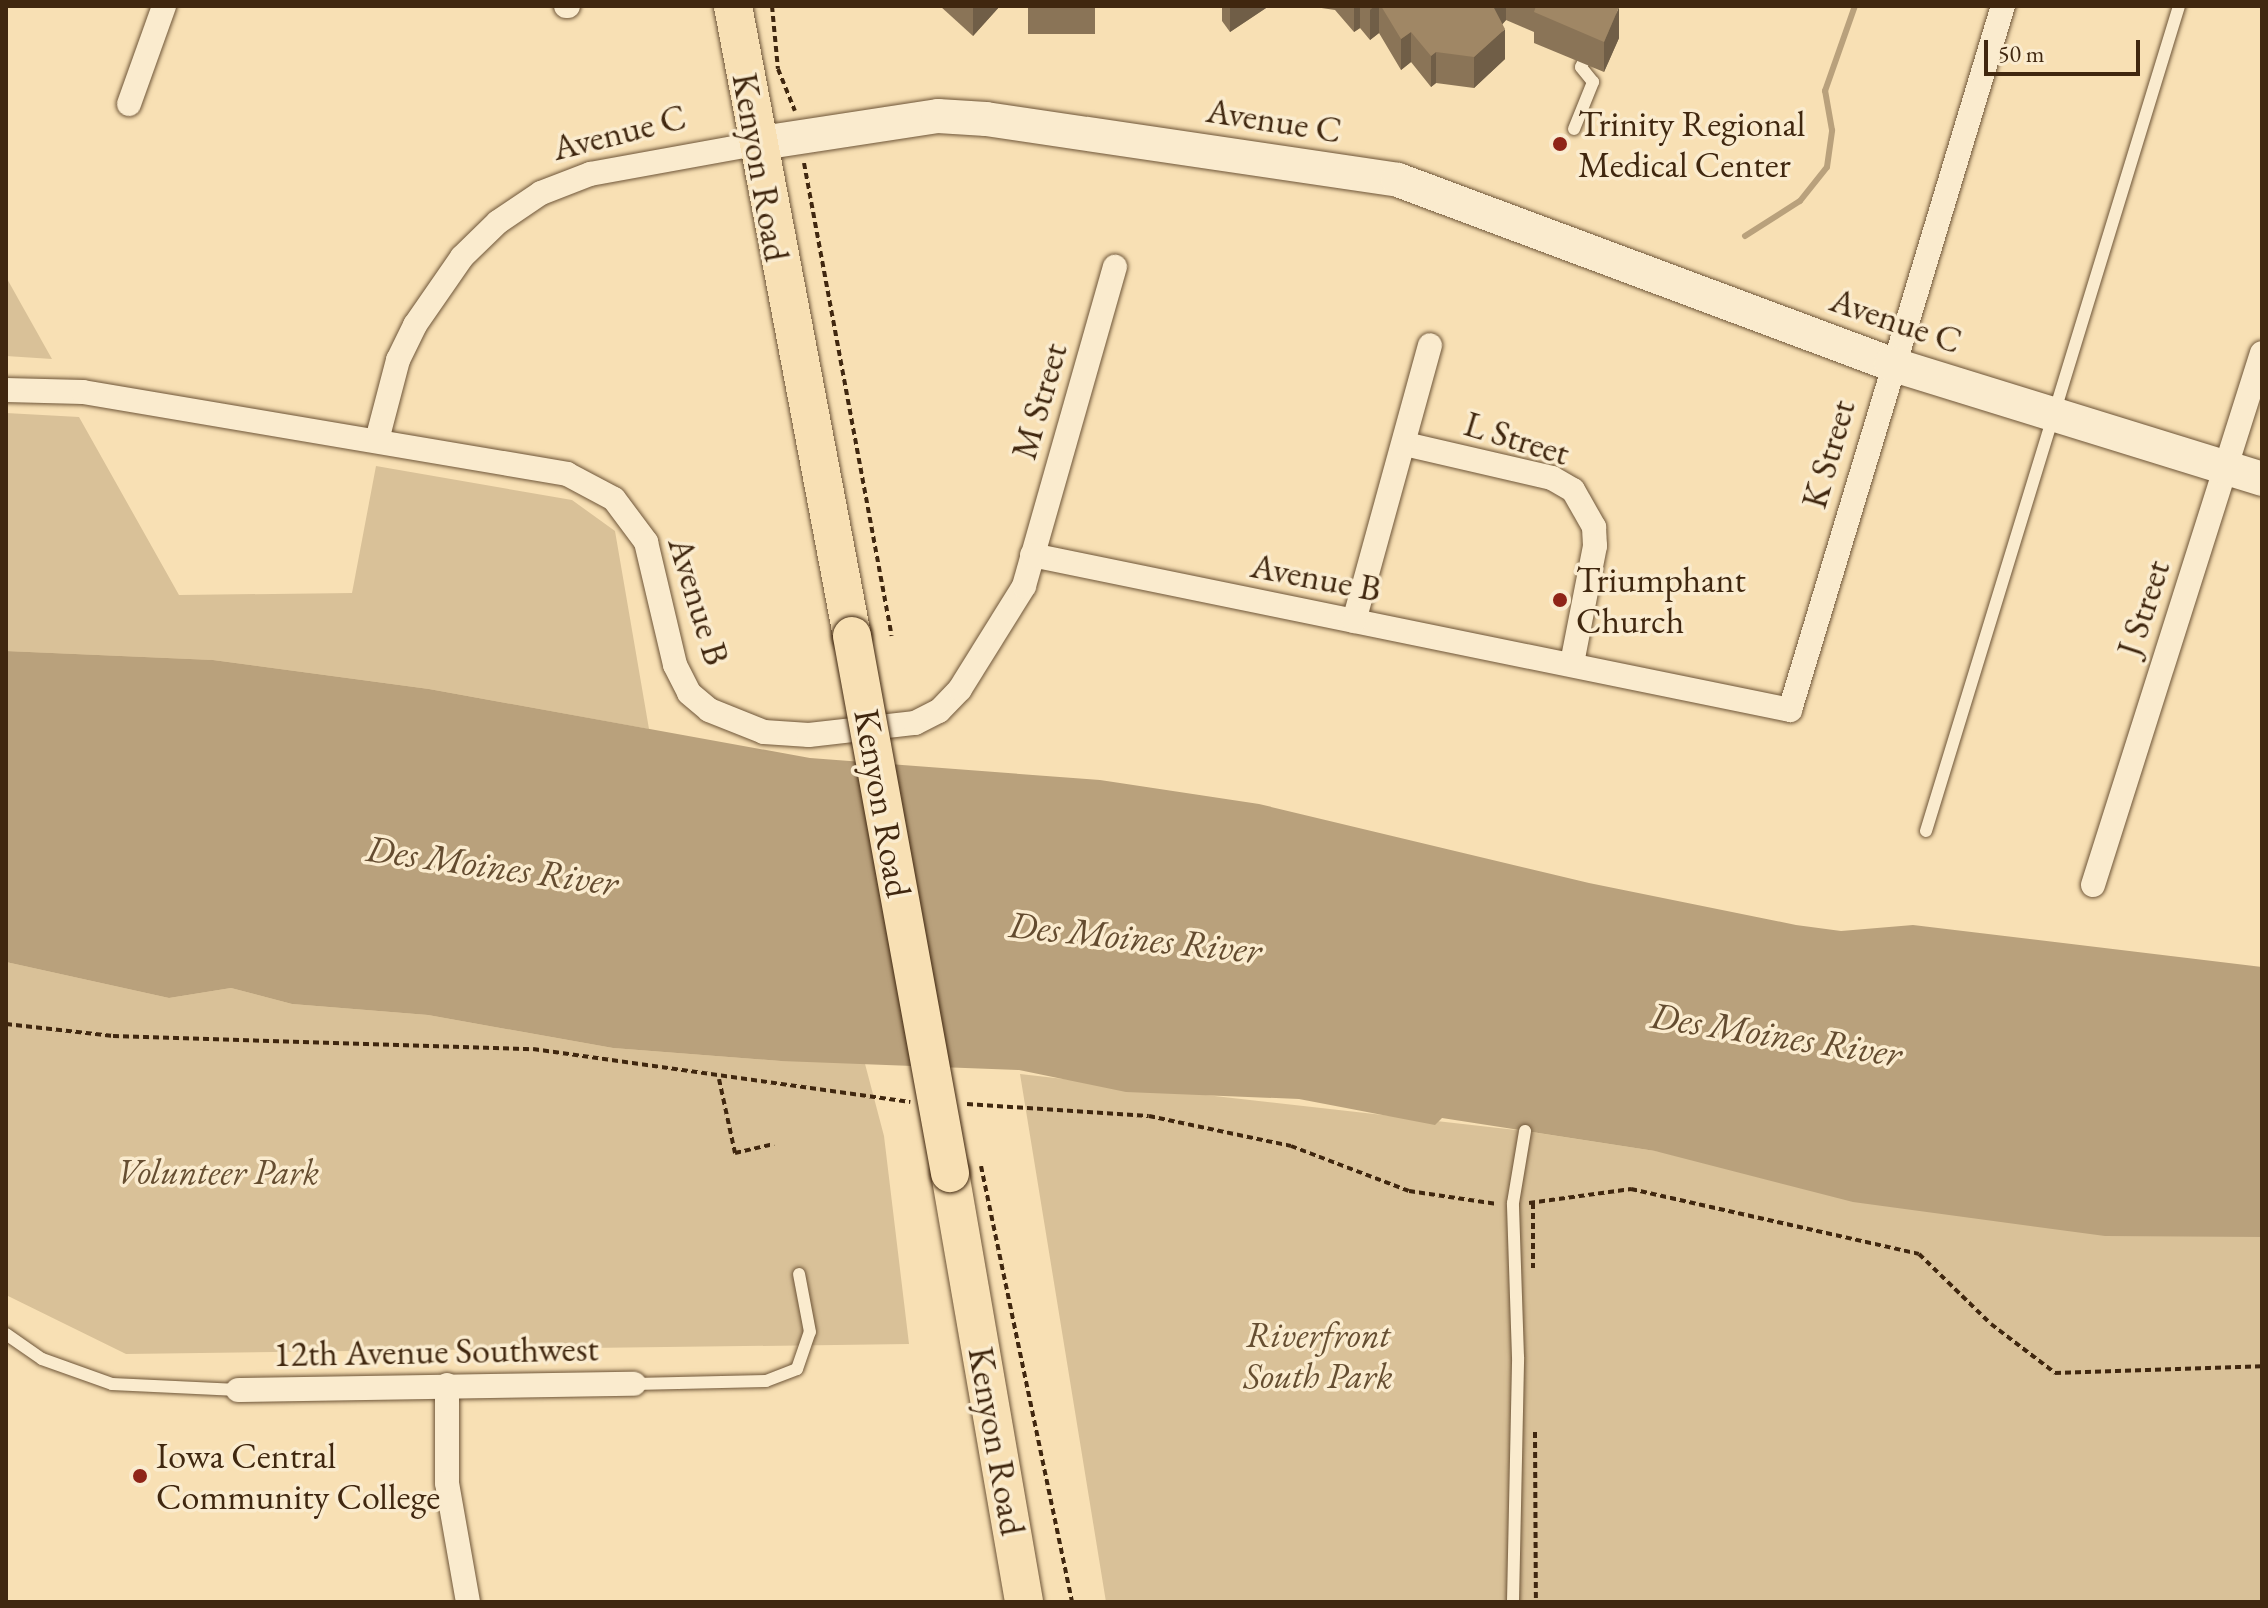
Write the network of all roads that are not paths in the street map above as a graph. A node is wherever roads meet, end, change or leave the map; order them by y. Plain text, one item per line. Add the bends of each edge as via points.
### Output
1 (164, 6) edge
2 (733, 6) edge
3 (2003, 6) edge
4 (2179, 6) edge
5 (1593, 40) edge
6 (129, 104) dead end
7 (1574, 129) dead end
8 (755, 144) junction
9 (1115, 267) dead end
10 (1430, 345) dead end
11 (2262, 353) edge
12 (1891, 364) junction
13 (6, 390) edge
14 (2057, 413) junction
15 (377, 440) junction
16 (1405, 444) junction
17 (2226, 467) junction
18 (2262, 479) edge
19 (1032, 555) junction
20 (1354, 621) junction
21 (1572, 663) junction
22 (1926, 831) dead end
23 (2093, 885) dead end
24 (1525, 1131) dead end
25 (799, 1274) dead end
26 (6, 1334) edge
27 (634, 1384) joint
28 (447, 1385) junction
29 (238, 1390) joint
30 (468, 1602) edge
31 (1024, 1602) edge
32 (1513, 1602) edge

1 - 6 street
2 - 8 main road, Kenyon Road
3 - 12 street, K Street
4 - 14 lane
5 - 7 lane via 1581,67 1593,82
8 - 12 street, Avenue C via 938,116 1398,180
8 - 15 street, Avenue C via 590,174 541,193 498,222 462,257 415,325 398,360
8 - 31 main road, Kenyon Road, bridge via 965,1170
9 - 19 street, M Street
10 - 16 street, L Street
11 - 17 street, J Street
12 - 14 street, Avenue C
12 - 21 street, K Street via 1790,710
13 - 15 street, Avenue B via 83,392
14 - 17 street, Avenue C
14 - 22 lane
15 - 19 street, Avenue B via 567,474 614,499 646,542 675,665 689,693 709,710 764,732 809,735 915,723 939,711 1006,620
16 - 20 street, L Street
16 - 21 street, L Street via 1552,478 1573,490 1594,527 1595,546
17 - 18 street, Avenue C
17 - 23 street, J Street
19 - 20 street, Avenue B
20 - 21 street, Avenue B
24 - 32 lane via 1513,1203 1518,1357
25 - 27 lane via 810,1332 797,1369 766,1381
26 - 29 lane via 42,1359 112,1384
27 - 28 street, 12th Avenue Southwest
28 - 29 street, 12th Avenue Southwest
28 - 30 street via 447,1483

